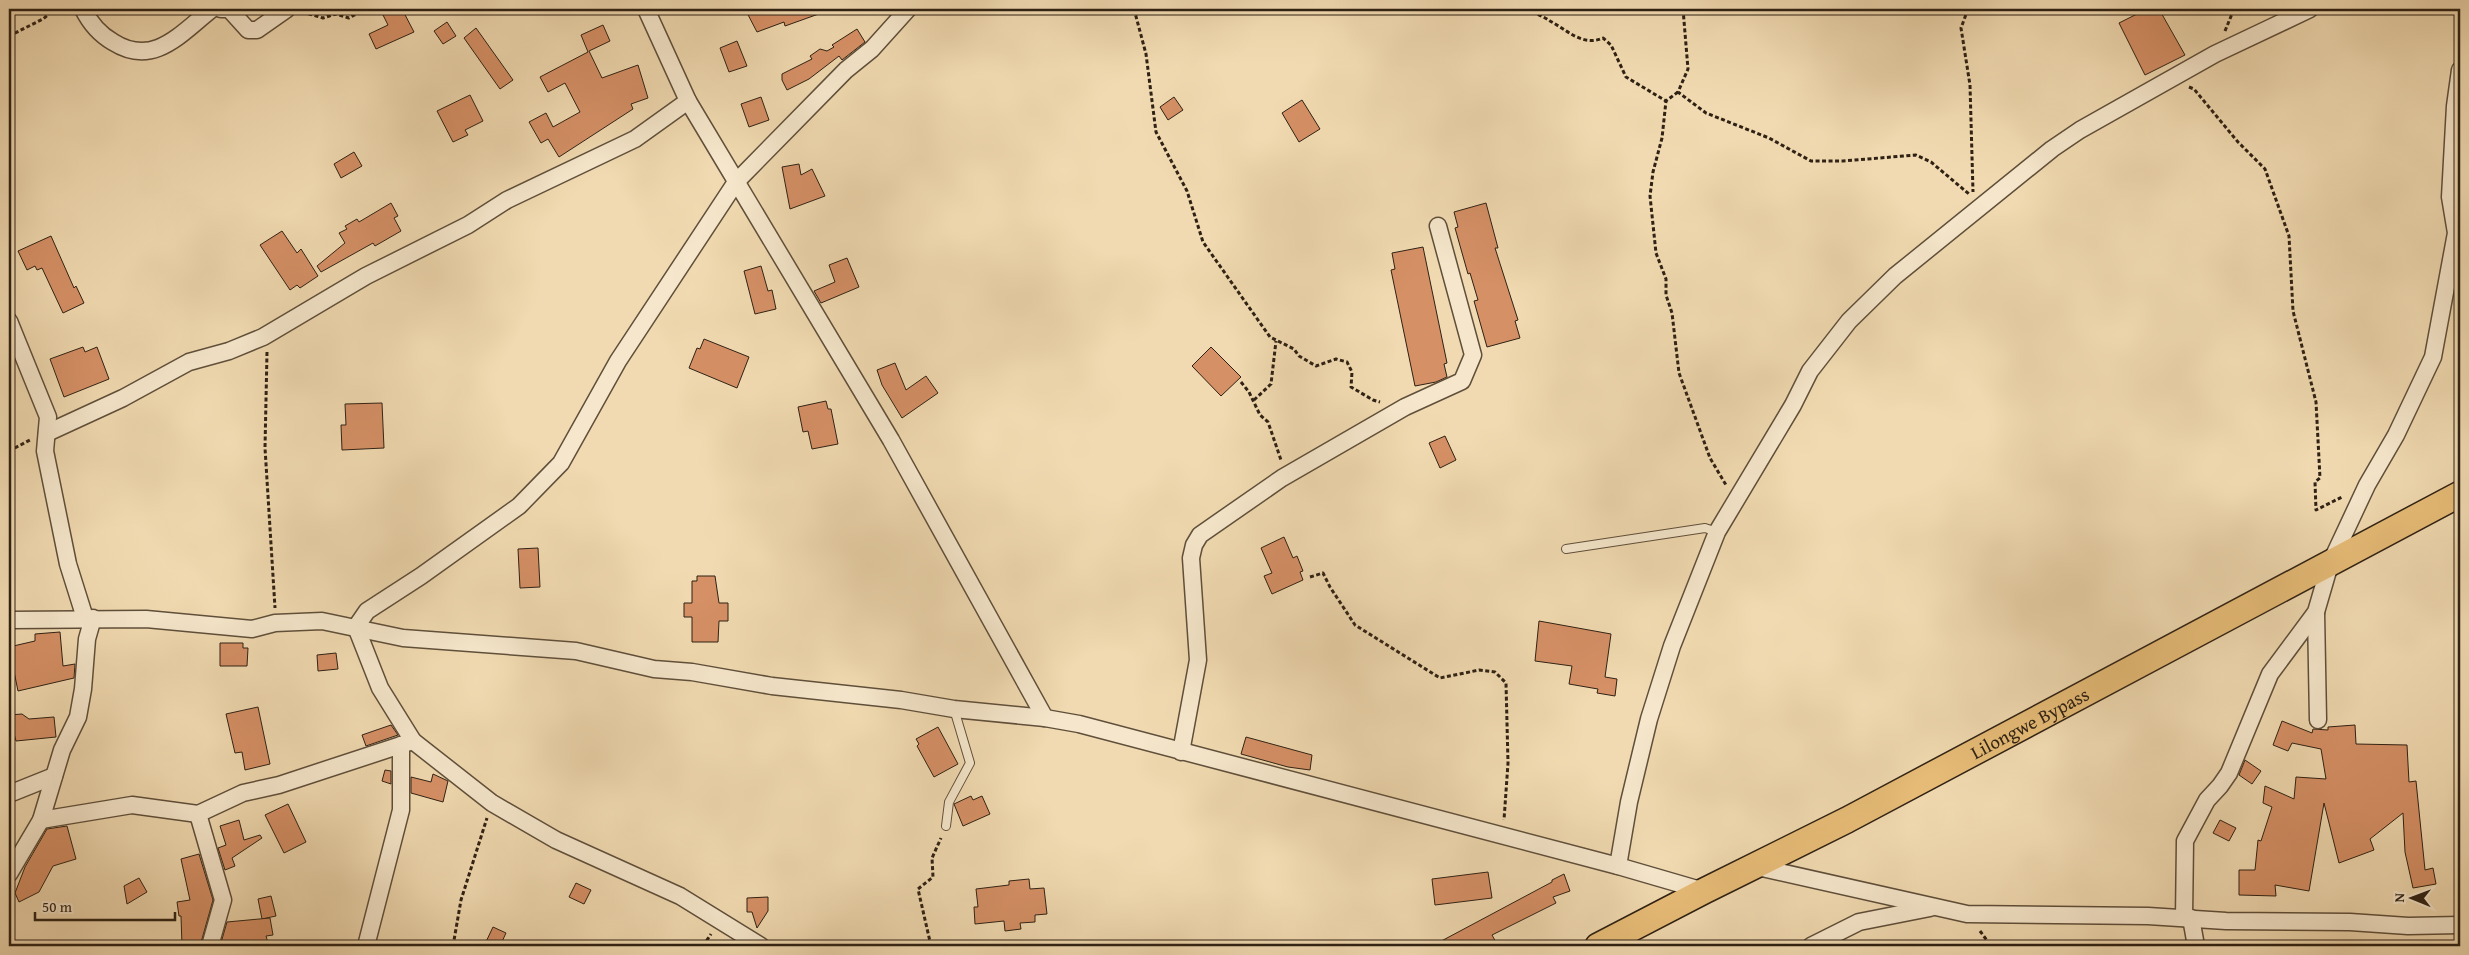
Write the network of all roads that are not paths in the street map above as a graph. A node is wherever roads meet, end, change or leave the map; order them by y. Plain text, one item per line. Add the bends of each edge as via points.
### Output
1 (82, 9) edge
2 (212, 9) edge
3 (221, 9) edge
4 (646, 9) edge
5 (908, 9) edge
6 (2310, 9) edge
7 (293, 10) edge
8 (2460, 70) edge
9 (688, 101) junction
10 (736, 182) junction
11 (1438, 226) dead end
12 (9, 321) edge
13 (47, 433) junction
14 (2460, 494) edge
15 (1717, 532) junction
16 (1566, 549) dead end
17 (2330, 564) junction
18 (2316, 612) junction
19 (89, 618) junction
20 (9, 620) edge
21 (356, 627) junction
22 (954, 709) junction
23 (1046, 718) junction
24 (2318, 720) dead end
25 (407, 743) junction
26 (1181, 752) junction
27 (54, 776) junction
28 (9, 794) edge
29 (198, 814) junction
30 (41, 820) junction
31 (946, 826) road end
32 (1618, 866) junction
33 (1753, 866) junction
34 (9, 874) edge
35 (1704, 891) junction
36 (1935, 906) junction
37 (2187, 918) junction
38 (2460, 925) edge
39 (210, 946) edge
40 (366, 946) edge
41 (761, 946) edge
42 (1600, 946) edge
43 (1812, 946) edge
44 (2196, 946) edge

1 - 2 street via 102,36 123,49 146,53 162,47
3 - 7 street via 229,9 248,30 257,30
4 - 9 street
5 - 10 street via 872,49 846,70
6 - 15 street via 2215,54 2080,130 1902,270 1849,321 1810,371
8 - 17 street via 2450,197 2456,234 2433,357
9 - 10 street
9 - 13 street via 635,139 507,200 468,225 366,276 263,337 189,362 123,398
10 - 21 street via 618,361 561,463 513,511 367,611
10 - 23 street via 891,440
11 - 26 street via 1473,355 1462,381 1405,407 1282,478 1209,527 1194,545 1191,558 1198,660
12 - 13 street via 48,417
13 - 19 street via 45,451 68,564
14 - 17 main road, Lilongwe Bypass
15 - 16 lane via 1705,528
15 - 32 street via 1672,646 1649,719
17 - 18 street
17 - 33 main road, Lilongwe Bypass via 1847,820
18 - 24 street
18 - 37 street via 2270,674 2229,773 2207,800 2185,841
19 - 20 street
19 - 21 street via 146,619 252,629 276,623 322,621
19 - 27 street via 78,717
21 - 22 street via 403,638 576,651 654,669
21 - 25 street via 380,688
22 - 23 street
22 - 31 lane via 970,764 949,802
23 - 26 street
25 - 29 street via 280,785 243,793
25 - 40 street via 401,810
25 - 41 street via 492,803 556,840 680,896
26 - 32 street
27 - 28 street
27 - 30 street
29 - 30 street via 132,805
29 - 39 street via 223,900
30 - 34 street
32 - 35 street
33 - 35 main road, Lilongwe Bypass
33 - 36 street
35 - 42 main road, Lilongwe Bypass
36 - 37 street via 1967,914
36 - 43 street via 1859,922
37 - 38 street
37 - 44 street

